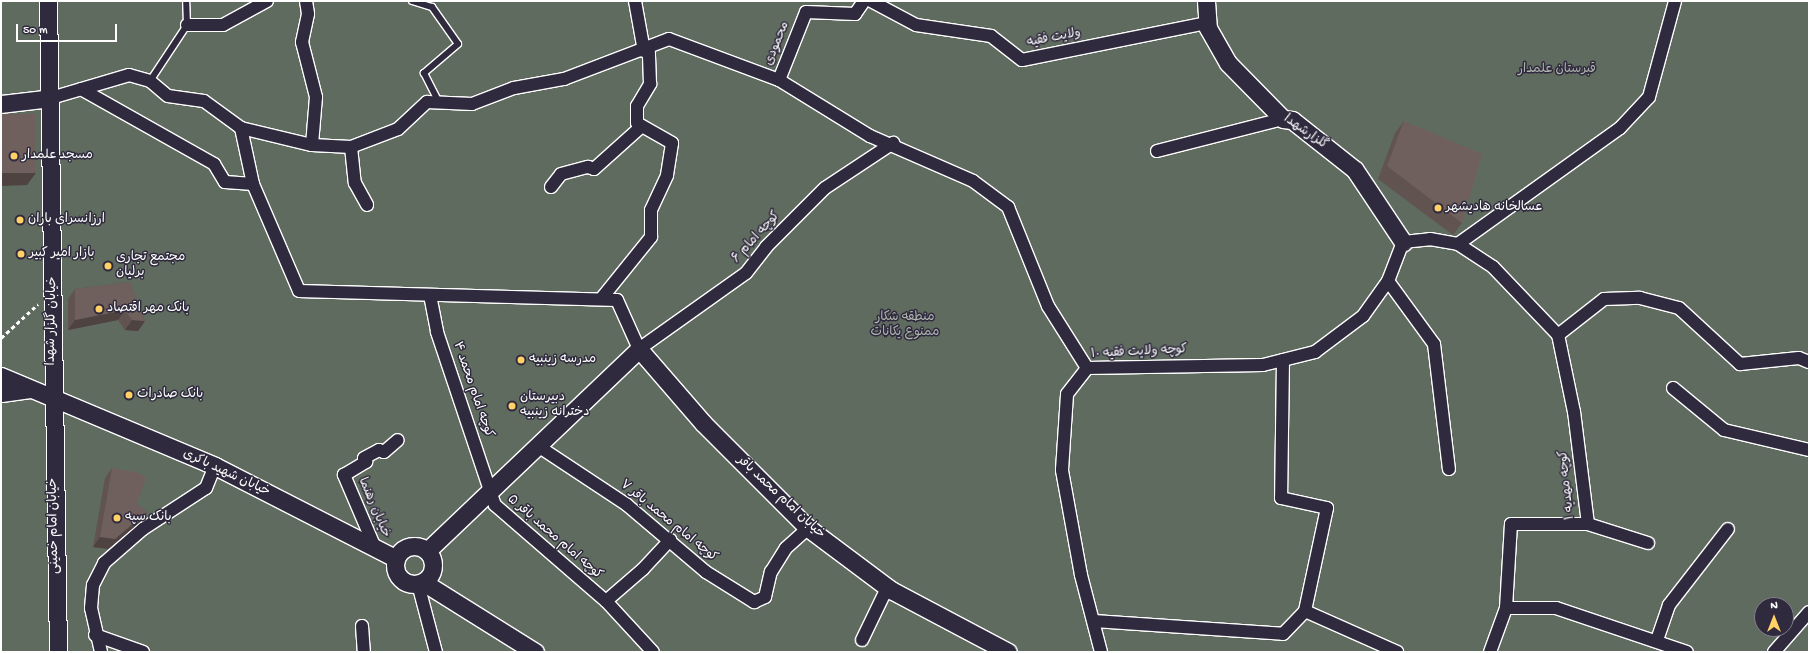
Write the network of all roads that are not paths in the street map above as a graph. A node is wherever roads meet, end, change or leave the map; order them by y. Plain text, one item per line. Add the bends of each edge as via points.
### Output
1 (48, 1) edge
2 (186, 1) edge
3 (267, 1) edge
4 (306, 1) edge
5 (412, 1) edge
6 (635, 1) edge
7 (864, 1) edge
8 (871, 1) edge
9 (1206, 1) edge
10 (1675, 1) edge
11 (1207, 23) junction
12 (187, 25) junction
13 (646, 50) junction
14 (778, 80) junction
15 (150, 81) junction
16 (81, 89) junction
17 (51, 98) junction
18 (438, 101) junction
19 (1, 104) edge
20 (1283, 119) junction
21 (642, 126) junction
22 (241, 128) junction
23 (893, 143) junction
24 (312, 145) junction
25 (351, 147) junction
26 (1157, 150) dead end
27 (253, 184) junction
28 (551, 187) dead end
29 (367, 205) dead end
30 (1403, 242) junction
31 (1458, 244) junction
32 (1388, 281) junction
33 (430, 295) junction
34 (601, 299) junction
35 (1558, 335) junction
36 (639, 349) junction
37 (1806, 359) edge
38 (1283, 360) junction
39 (1087, 368) junction
40 (1, 376) edge
41 (1672, 388) dead end
42 (30, 389) junction
43 (1, 393) edge
44 (52, 400) junction
45 (398, 440) dead end
46 (538, 446) junction
47 (1809, 450) edge
48 (215, 466) junction
49 (1449, 469) dead end
50 (491, 493) junction
51 (1588, 524) junction
52 (808, 528) junction
53 (1728, 529) dead end
54 (670, 540) junction
55 (1648, 543) dead end
56 (377, 551) junction
57 (427, 551) junction
58 (395, 558) junction
59 (421, 582) junction
60 (887, 588) junction
61 (606, 601) junction
62 (1506, 608) junction
63 (1305, 611) junction
64 (1809, 612) edge
65 (1094, 621) junction
66 (362, 626) dead end
67 (95, 635) junction
68 (862, 640) dead end
69 (1657, 640) junction
70 (1000, 650) edge
71 (58, 652) edge
72 (101, 652) edge
73 (143, 652) edge
74 (364, 652) edge
75 (436, 652) edge
76 (535, 652) edge
77 (653, 652) edge
78 (1101, 652) edge
79 (1397, 652) edge
80 (1490, 652) edge
81 (1688, 652) edge
82 (1774, 652) edge

1 - 17 main road, خیابان گلزار شهدا
2 - 12 lane
3 - 12 street via 223,25
4 - 24 street via 308,14 302,42 316,97
5 - 18 lane via 432,7 458,44 424,73
6 - 13 street
7 - 14 street, محمودی via 855,14 806,12
8 - 11 street, ولایت فقیه via 916,25 990,36 1022,60
9 - 11 main road, گلزارشهدا
10 - 31 street via 1649,97 1620,128
11 - 20 main road, گلزارشهدا via 1228,63
12 - 15 lane
13 - 14 street via 669,39
13 - 18 street via 564,80 514,88 472,104
13 - 21 street via 650,84 637,106 637,123
14 - 23 street via 870,136
15 - 16 street via 129,75
15 - 22 street via 168,96 204,102
16 - 17 street
16 - 27 street via 214,164 225,182
17 - 19 main road
17 - 44 main road, خیابان گلزار شهدا via 54,299
18 - 25 street via 426,102 398,129
20 - 26 street
20 - 30 main road, گلزارشهدا via 1292,120 1355,170
21 - 28 street via 594,169 588,167 561,174
21 - 34 street via 672,143 667,175 651,210 651,237
22 - 24 street
22 - 27 street
23 - 36 street, کوچه امام ۶ via 825,188 766,247 746,273
23 - 39 street via 973,181 1008,207 1048,306
24 - 25 street
25 - 29 street via 355,183
27 - 33 street via 299,292
30 - 31 street via 1430,239
30 - 32 street, کوچه ولایت فقیه ۱۰
31 - 35 street via 1493,266
32 - 38 street, کوچه ولایت فقیه ۱۰ via 1363,316 1315,352
32 - 49 street via 1434,344
33 - 34 street
33 - 50 street, کوچه امام محمد ۴ via 437,332
34 - 36 street via 618,300
35 - 37 street via 1604,299 1640,298 1679,308 1740,364
35 - 51 street, کوچه مهدیه ۱ via 1574,412
36 - 46 main road
36 - 52 main road, خیابان امام محمد باقر via 703,423
38 - 39 street, کوچه ولایت فقیه ۱۰ via 1263,365
38 - 63 street via 1281,498 1326,508
39 - 65 street, کوچه ولایت فقیه ۱۰ via 1066,394 1062,470
40 - 42 main road, خیابان شهید باکری
41 - 47 street via 1724,430
42 - 43 main road
42 - 44 main road, خیابان شهید باکری
44 - 48 main road, خیابان شهید باکری
44 - 71 main road, خیابان امام خمینی
45 - 56 street, خیابان رهنما via 384,452 379,450 364,458 366,462 344,475
46 - 50 main road
46 - 54 street, کوچه امام محمد باقر ۷ via 627,505
48 - 56 main road, خیابان شهید باکری
48 - 67 street via 206,488 143,529 104,563 93,585 90,608
50 - 57 main road
50 - 61 street, کوچه امام محمد باقر ۵ via 495,505
51 - 55 street
51 - 62 street, کوچه مهدیه ۱ via 1511,524
52 - 54 street, کوچه امام محمد باقر ۷ via 786,548 775,566 762,601 754,602 706,572
52 - 60 main road, خیابان امام محمد باقر
53 - 69 street via 1669,605
54 - 61 street via 644,569
56 - 58 main road, خیابان شهید باکری
57 - 58 main road via 413,546 406,547
57 - 59 main road via 433,567
58 - 59 main road via 399,578
59 - 75 street
59 - 76 main road
60 - 68 street
60 - 70 main road, خیابان امام محمد باقر
61 - 77 street, کوچه امام محمد باقر ۵
62 - 69 street via 1556,608
62 - 80 street, کوچه مهدیه ۱
63 - 65 street via 1283,634
63 - 79 street
64 - 82 street
65 - 78 street, کوچه ولایت فقیه ۱۰
66 - 74 street
67 - 72 street
67 - 73 street
69 - 81 street

